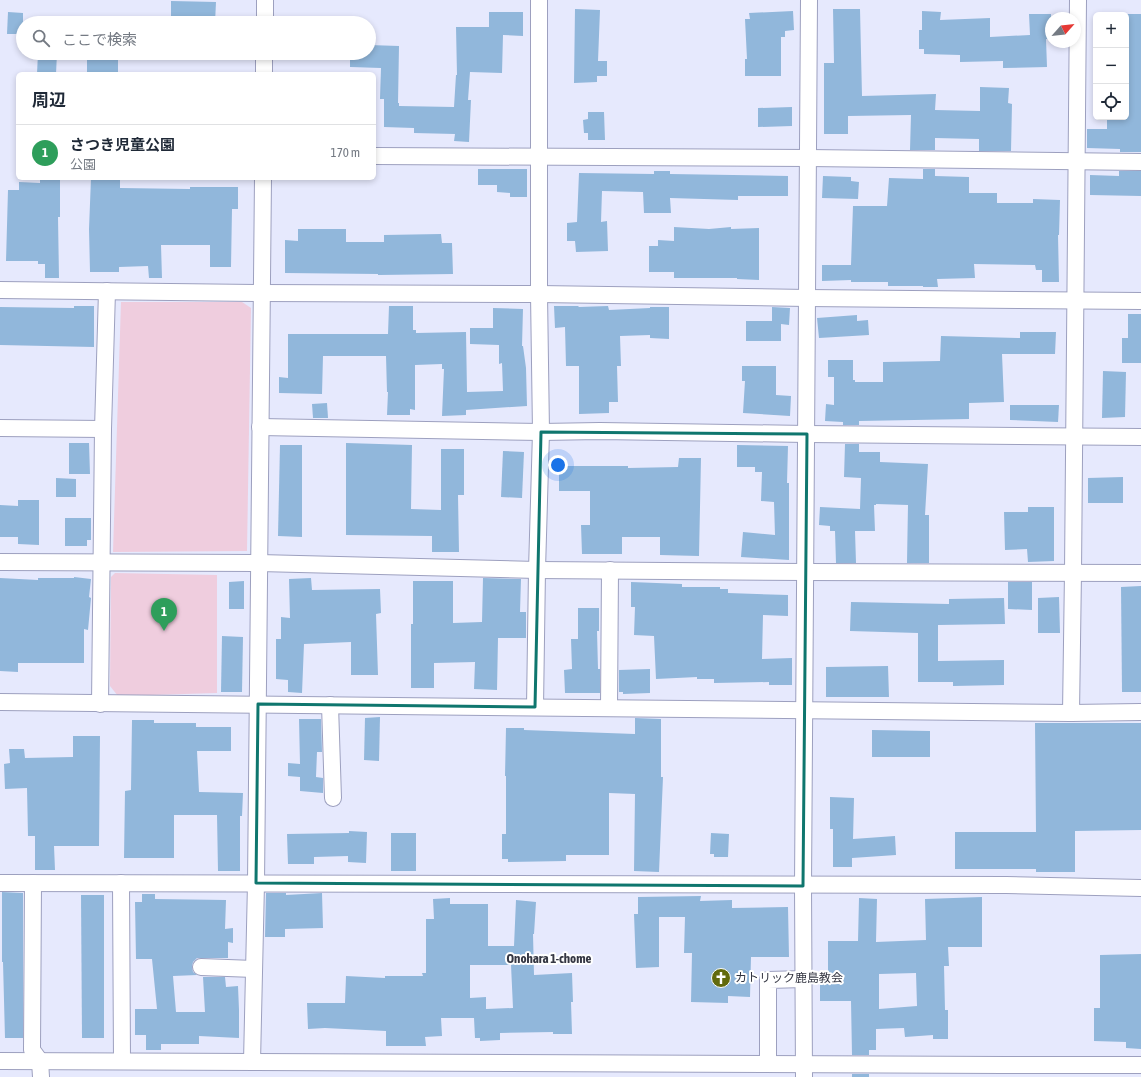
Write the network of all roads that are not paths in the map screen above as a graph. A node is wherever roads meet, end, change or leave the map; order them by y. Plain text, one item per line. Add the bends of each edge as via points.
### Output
1 (265, 0) edge
2 (539, 0) edge
3 (809, 0) edge
4 (1078, 0) edge
5 (265, 16) edge
6 (264, 60) edge
7 (264, 72) edge
8 (376, 156) edge
9 (539, 156) junction
10 (808, 158) junction
11 (1076, 162) junction
12 (1141, 162) edge
13 (263, 180) edge
14 (0, 290) edge
15 (107, 291) junction
16 (262, 293) junction
17 (539, 294) junction
18 (807, 298) junction
19 (1075, 301) junction
20 (1141, 301) edge
21 (260, 427) junction
22 (0, 428) edge
23 (103, 429) junction
24 (541, 432) junction
25 (807, 434) junction
26 (1074, 437) junction
27 (1141, 437) edge
28 (0, 562) edge
29 (101, 562) junction
30 (258, 563) junction
31 (537, 570) junction
32 (610, 570) junction
33 (806, 572) junction
34 (1073, 572) junction
35 (1141, 573) edge
36 (0, 702) edge
37 (100, 704) junction
38 (258, 704) junction
39 (330, 705) junction
40 (535, 707) junction
41 (609, 708) junction
42 (805, 710) junction
43 (1141, 712) edge
44 (1071, 713) junction
45 (334, 798) dead end
46 (0, 883) edge
47 (33, 883) junction
48 (121, 883) junction
49 (256, 883) junction
50 (803, 886) junction
51 (1141, 888) edge
52 (201, 967) dead end
53 (254, 969) junction
54 (804, 979) junction
55 (0, 1061) edge
56 (122, 1061) junction
57 (252, 1062) junction
58 (768, 1064) junction
59 (1141, 1065) edge
60 (40, 1069) edge
61 (332, 1070) edge
62 (635, 1070) edge
63 (685, 1070) edge
64 (804, 1071) edge

1 - 5 street
2 - 9 street
3 - 10 street
4 - 11 street
6 - 7 street
8 - 9 street
9 - 10 street
9 - 17 street
10 - 11 street
10 - 18 street
11 - 12 street
11 - 19 street
13 - 16 street
14 - 15 street
15 - 16 street
15 - 23 street
16 - 17 street
16 - 21 street
17 - 18 street
17 - 24 street
18 - 19 street
18 - 25 street
19 - 20 street
19 - 26 street
21 - 24 street
21 - 30 street
22 - 23 street
23 - 29 street
24 - 25 street
24 - 31 street
25 - 26 street
25 - 33 street
26 - 27 street
26 - 34 street
28 - 29 street
29 - 30 street
29 - 37 street
30 - 31 street
30 - 38 street
31 - 32 street
31 - 40 street
32 - 33 street
32 - 41 street
33 - 34 street
33 - 42 street
34 - 35 street
34 - 44 street
36 - 37 street
37 - 38 street
38 - 39 street
38 - 49 street
39 - 40 street
39 - 45 street
40 - 41 street
41 - 42 street
42 - 44 street
42 - 50 street
43 - 44 street
46 - 47 street
47 - 48 street
47 - 60 street via 32,1050
48 - 49 street
48 - 56 street
49 - 50 street
49 - 53 street
50 - 51 street via 1006,885
50 - 54 street
52 - 53 street
53 - 57 street
54 - 58 street via 768,980
54 - 64 street
55 - 60 street
56 - 57 street
56 - 60 street
57 - 61 street
58 - 63 street
58 - 64 street
59 - 64 street
61 - 62 street
62 - 63 street

